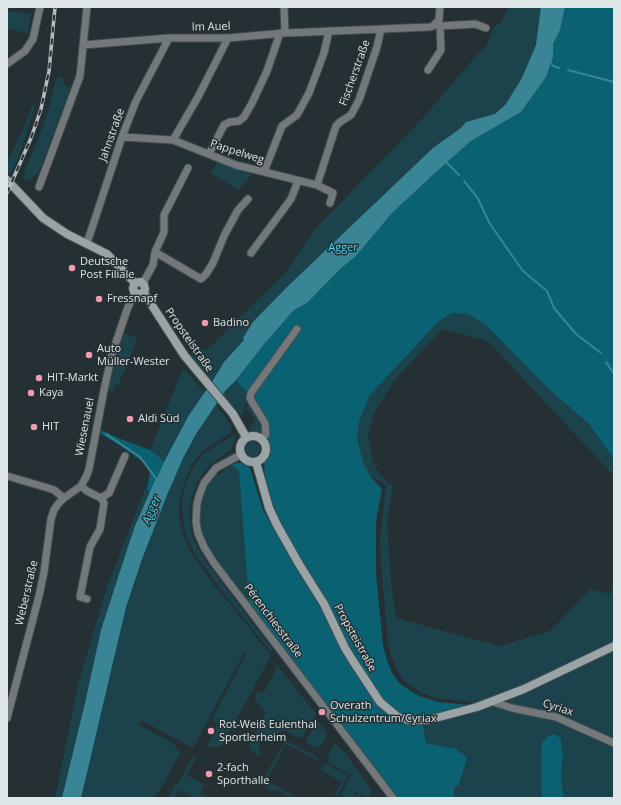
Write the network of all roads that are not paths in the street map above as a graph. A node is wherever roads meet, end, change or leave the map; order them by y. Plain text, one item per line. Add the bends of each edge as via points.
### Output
1 (40, 7) edge
2 (87, 7) edge
3 (284, 7) edge
4 (440, 7) edge
5 (438, 25) junction
6 (486, 28) dead end
7 (381, 29) junction
8 (329, 31) junction
9 (282, 33) junction
10 (169, 38) junction
11 (228, 38) junction
12 (83, 45) junction
13 (7, 64) edge
14 (428, 70) dead end
15 (122, 137) junction
16 (173, 140) junction
17 (209, 154) junction
18 (188, 168) dead end
19 (264, 172) junction
20 (7, 180) edge
21 (298, 181) junction
22 (317, 185) junction
23 (39, 187) dead end
24 (248, 199) dead end
25 (330, 203) dead end
26 (87, 244) junction
27 (155, 252) junction
28 (251, 253) dead end
29 (139, 283) junction
30 (140, 293) junction
31 (297, 329) dead end
32 (246, 437) junction
33 (262, 439) junction
34 (240, 455) junction
35 (126, 456) dead end
36 (256, 462) junction
37 (7, 476) edge
38 (81, 486) junction
39 (64, 498) junction
40 (101, 498) junction
41 (87, 599) dead end
42 (614, 646) edge
43 (493, 701) junction
44 (7, 718) edge
45 (614, 744) edge
46 (393, 798) edge

1 - 13 street via 33,39 25,51
2 - 12 street
3 - 9 street
4 - 5 street
5 - 6 street, Im Auel via 474,24
5 - 7 street, Im Auel
5 - 14 street via 441,50
7 - 8 street, Im Auel
7 - 22 street, Fischerstraße via 359,100 351,115 336,126
8 - 9 street, Im Auel
8 - 19 street via 309,93 297,115 282,126
9 - 11 street, Im Auel
9 - 17 street via 244,117 224,125
10 - 11 street, Im Auel
10 - 12 street, Im Auel
10 - 15 street, Jahnstraße via 136,101
11 - 16 street
12 - 23 street via 80,76
15 - 16 street, Pappelweg
15 - 26 street, Jahnstraße
16 - 17 street, Pappelweg
17 - 19 street, Pappelweg via 236,165
18 - 27 street via 164,215 164,232
19 - 21 street, Pappelweg
20 - 26 street via 43,218
21 - 22 street, Pappelweg
21 - 28 street via 290,199
22 - 25 street, Pappelweg via 333,193
24 - 27 street via 238,210 213,263 201,279
26 - 29 street via 107,254
27 - 29 street via 153,264
29 - 30 street via 145,287
30 - 32 street, Propsteistraße via 197,372 233,414
30 - 38 street, Wiesenauel via 128,307 112,354 89,469
31 - 33 street via 251,393 250,398 265,423 266,434
32 - 33 street via 256,436
32 - 34 street via 239,446
33 - 36 street via 266,446 265,454
34 - 36 street via 247,461
34 - 46 street, Pérenchiesstraße via 216,468 204,483 197,504 198,533 214,563
35 - 40 street via 109,493
36 - 43 street, Propsteistraße via 269,508 287,543 324,604 353,662 380,702 398,717 418,721
37 - 39 street via 54,490
38 - 39 street
38 - 40 street
39 - 44 street, Weberstraße via 54,510 51,519 40,596
40 - 41 street via 104,503 100,529 90,547 80,597
42 - 43 street, Propsteistraße
43 - 45 street, Cyriax via 512,708 556,717

